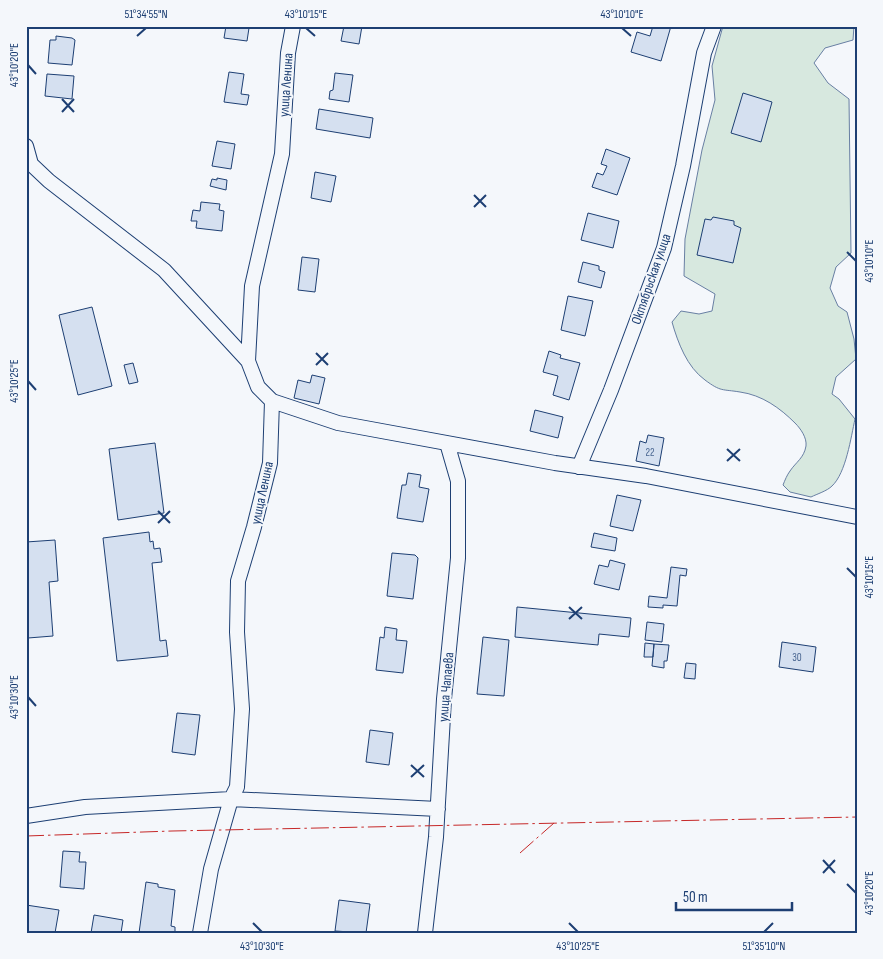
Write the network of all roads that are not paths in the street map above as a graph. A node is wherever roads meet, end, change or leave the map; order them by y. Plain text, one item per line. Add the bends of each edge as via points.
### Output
1 (293, 26) edge
2 (714, 26) edge
3 (26, 146) edge
4 (248, 361) junction
5 (272, 401) junction
6 (447, 443) junction
7 (579, 467) junction
8 (857, 517) edge
9 (231, 800) junction
10 (438, 809) junction
11 (27, 815) edge
12 (200, 933) edge
13 (425, 933) edge

1 - 4 street, улица Ленина via 288,53 282,154 252,286
2 - 7 street, Октябрьская улица via 704,53 664,248
3 - 4 street via 32,164 49,182 164,270
4 - 5 street, улица Ленина via 258,387
5 - 6 street via 338,423
5 - 9 street, улица Ленина via 270,463 238,581 237,632 242,709 237,787
6 - 7 street
6 - 10 street, улица Чапаева via 458,481 458,558 444,699
7 - 8 street via 646,476
9 - 10 street
9 - 11 street via 86,807
9 - 12 street, улица Ленина via 211,869
10 - 13 street, улица Чапаева

